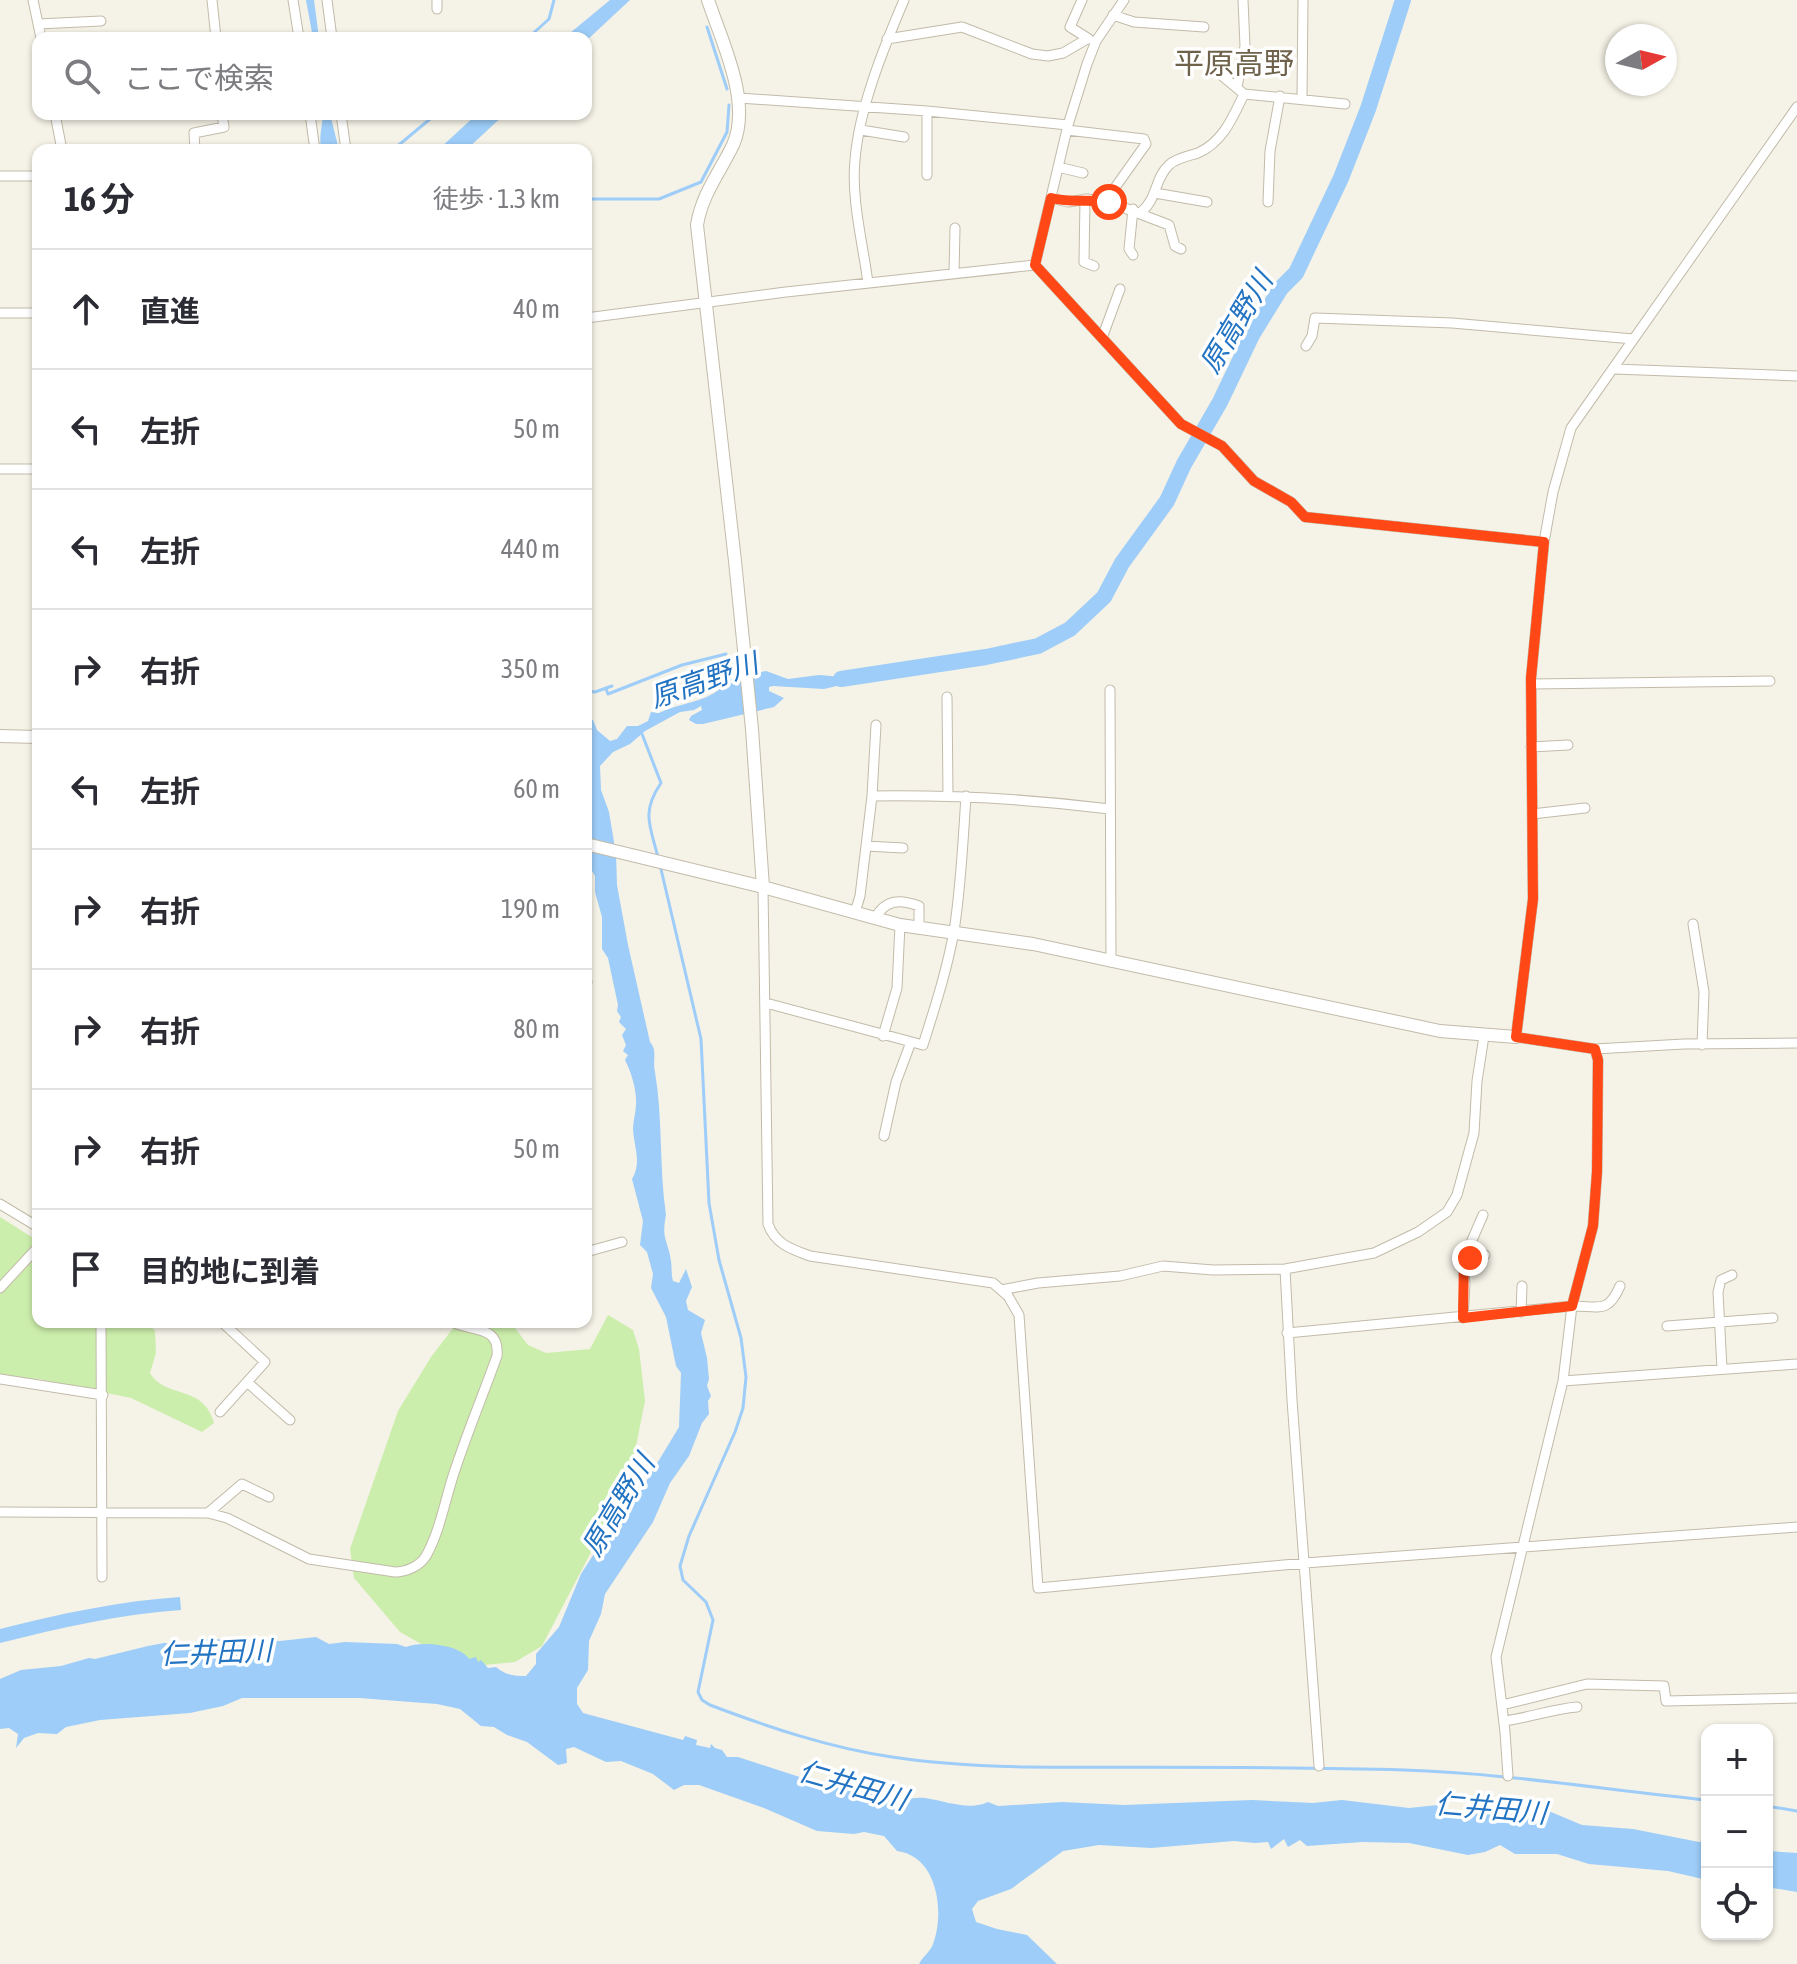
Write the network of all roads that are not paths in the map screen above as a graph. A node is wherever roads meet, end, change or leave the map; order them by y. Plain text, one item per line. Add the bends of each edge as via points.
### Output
1 (33, 0) edge
2 (212, 0) edge
3 (293, 0) edge
4 (327, 0) edge
5 (708, 0) edge
6 (904, 0) edge
7 (1082, 0) edge
8 (1124, 0) edge
9 (1243, 0) edge
10 (1303, 0) edge
11 (1113, 15) junction
12 (101, 21) dead end
13 (38, 24) junction
14 (1204, 27) dead end
15 (40, 32) edge
16 (215, 32) edge
17 (298, 32) edge
18 (331, 32) edge
19 (887, 39) junction
20 (1091, 40) junction
21 (1220, 74) dead end
22 (1240, 90) junction
23 (1280, 96) junction
24 (739, 98) junction
25 (1302, 98) junction
26 (1345, 104) dead end
27 (866, 107) junction
28 (1797, 107) edge
29 (927, 111) junction
30 (56, 120) edge
31 (223, 120) edge
32 (311, 120) edge
33 (342, 120) edge
34 (1067, 127) junction
35 (861, 130) junction
36 (904, 137) dead end
37 (61, 144) edge
38 (195, 144) edge
39 (314, 144) edge
40 (345, 144) edge
41 (1058, 167) junction
42 (1083, 173) dead end
43 (927, 175) dead end
44 (0, 176) edge
45 (32, 176) edge
46 (1155, 193) junction
47 (1051, 198) junction
48 (1085, 199) junction
49 (1109, 202) junction
50 (1207, 202) dead end
51 (1268, 202) dead end
52 (1136, 211) junction
53 (955, 228) dead end
54 (1181, 249) dead end
55 (1133, 255) dead end
56 (1035, 265) junction
57 (1094, 266) dead end
58 (954, 273) junction
59 (868, 283) junction
60 (1120, 289) dead end
61 (705, 304) junction
62 (0, 313) edge
63 (32, 313) edge
64 (592, 317) edge
65 (1102, 338) junction
66 (1633, 339) junction
67 (1306, 346) dead end
68 (1615, 369) junction
69 (1797, 376) edge
70 (0, 469) edge
71 (32, 469) edge
72 (1544, 542) junction
73 (1770, 681) dead end
74 (1531, 684) junction
75 (1110, 690) dead end
76 (947, 697) dead end
77 (876, 725) dead end
78 (0, 736) edge
79 (32, 737) edge
80 (1568, 745) dead end
81 (1531, 747) junction
82 (948, 795) junction
83 (872, 796) junction
84 (966, 796) junction
85 (1585, 808) dead end
86 (1110, 809) junction
87 (1532, 814) junction
88 (592, 846) edge
89 (866, 846) junction
90 (903, 848) dead end
91 (763, 887) junction
92 (855, 912) junction
93 (875, 918) junction
94 (1693, 924) dead end
95 (900, 925) junction
96 (919, 928) junction
97 (953, 933) junction
98 (1111, 962) junction
99 (766, 1003) junction
100 (883, 1036) junction
101 (1484, 1036) junction
102 (1516, 1037) junction
103 (911, 1042) junction
104 (1797, 1043) edge
105 (1702, 1045) junction
106 (1595, 1049) junction
107 (884, 1136) dead end
108 (0, 1204) edge
109 (1483, 1215) dead end
110 (32, 1223) edge
111 (622, 1242) dead end
112 (592, 1250) edge
113 (32, 1253) edge
114 (1485, 1255) dead end
115 (1464, 1258) junction
116 (1285, 1269) junction
117 (1732, 1275) dead end
118 (1522, 1286) dead end
119 (1620, 1286) dead end
120 (0, 1288) edge
121 (1001, 1290) junction
122 (1572, 1306) junction
123 (1521, 1312) junction
124 (1463, 1318) junction
125 (1773, 1318) dead end
126 (1719, 1322) junction
127 (1667, 1326) dead end
128 (101, 1328) edge
129 (231, 1328) edge
130 (472, 1328) edge
131 (1287, 1333) junction
132 (1797, 1364) edge
133 (1722, 1369) junction
134 (0, 1379) edge
135 (1563, 1381) junction
136 (247, 1382) junction
137 (103, 1395) junction
138 (220, 1412) dead end
139 (290, 1420) dead end
140 (269, 1497) dead end
141 (0, 1512) edge
142 (102, 1512) junction
143 (208, 1513) junction
144 (1797, 1527) edge
145 (1523, 1548) junction
146 (1305, 1563) junction
147 (102, 1577) dead end
148 (1797, 1698) edge
149 (1502, 1705) junction
150 (1577, 1707) dead end
151 (1504, 1721) junction
152 (1319, 1766) dead end
153 (1508, 1776) dead end

1 - 13 street
2 - 16 street
3 - 17 street
4 - 18 street
5 - 24 street
6 - 19 street
7 - 20 street via 1070,27
8 - 11 street
9 - 22 street
10 - 25 street
11 - 14 street via 1134,22
11 - 20 street
12 - 13 street
13 - 15 street
19 - 20 street via 962,27 1048,56
19 - 27 street
20 - 34 street
21 - 22 street
22 - 23 street
22 - 46 street via 1214,145 1173,161
23 - 25 street
23 - 51 street
24 - 27 street
24 - 61 street via 737,134 699,213
25 - 26 street
27 - 29 street
27 - 35 street
28 - 66 street
29 - 34 street
29 - 43 street
30 - 37 street
31 - 38 street via 224,127 194,133
32 - 39 street
33 - 40 street
34 - 41 street
34 - 49 street via 1144,139 1146,144
35 - 36 street
35 - 59 street via 854,162
41 - 42 street
41 - 47 street
44 - 45 street
46 - 50 street
46 - 52 street via 1150,205
47 - 48 street
47 - 56 street
48 - 49 street
48 - 57 street via 1084,262
49 - 52 street
52 - 54 street via 1169,225
52 - 55 street via 1129,249
53 - 58 street
56 - 58 street
56 - 65 street
58 - 59 street
59 - 61 street
60 - 65 street
61 - 64 street
61 - 91 street via 752,729
62 - 63 street
65 - 72 street via 1181,424 1222,446 1254,481 1291,502 1305,517
66 - 67 street via 1452,323 1315,318
66 - 68 street
68 - 69 street
68 - 72 street via 1571,428
70 - 71 street
72 - 74 street
73 - 74 street
74 - 81 street
75 - 86 street
76 - 82 street
77 - 83 street
78 - 79 street
80 - 81 street
81 - 87 street
82 - 83 street
82 - 84 street
83 - 89 street
84 - 86 street
84 - 97 street
85 - 87 street
86 - 98 street
87 - 102 street via 1533,899
88 - 91 street
89 - 90 street
89 - 92 street
91 - 92 street
91 - 99 street
92 - 93 street
93 - 95 street
93 - 96 street via 884,906 900,901 919,906
94 - 105 street via 1704,992
95 - 96 street
95 - 100 street via 897,988
96 - 97 street
97 - 98 street
97 - 103 street via 923,1045
98 - 101 street
99 - 100 street
99 - 121 street via 772,1235 810,1256 993,1283
100 - 103 street
101 - 102 street
101 - 116 street via 1474,1133 1447,1212 1374,1253
102 - 106 street
103 - 107 street
104 - 105 street
105 - 106 street
106 - 122 street via 1593,1226
108 - 110 street
109 - 115 street
111 - 112 street
113 - 120 street
114 - 115 street
115 - 124 street
116 - 121 street via 1163,1266
116 - 131 street
117 - 126 street via 1719,1284
118 - 123 street
119 - 122 street via 1611,1305
121 - 146 street via 1019,1315 1038,1588
122 - 123 street
122 - 135 street
123 - 124 street
124 - 131 street
125 - 126 street
126 - 127 street
126 - 133 street
128 - 137 street
129 - 136 street via 265,1362
130 - 143 street via 492,1334 498,1349 437,1529 420,1563 395,1572 318,1561
131 - 146 street
132 - 133 street
133 - 135 street
134 - 137 street
135 - 145 street
136 - 138 street
136 - 139 street
137 - 142 street
140 - 143 street via 242,1484
141 - 142 street
142 - 143 street
142 - 147 street
144 - 145 street
145 - 146 street
145 - 149 street via 1496,1657
146 - 152 street
148 - 149 street via 1666,1701 1664,1686 1587,1684
149 - 151 street
150 - 151 street
151 - 153 street

